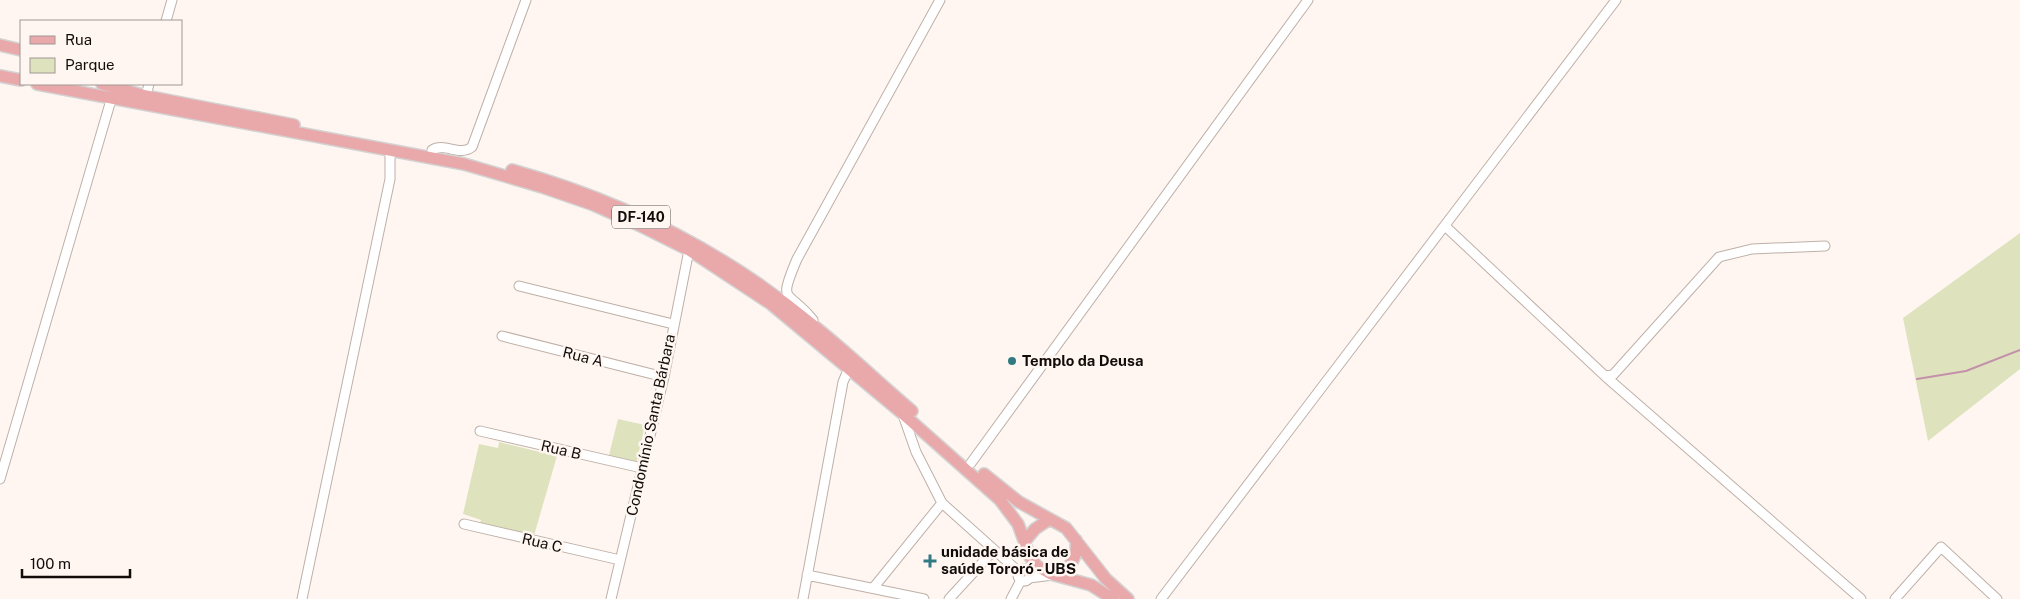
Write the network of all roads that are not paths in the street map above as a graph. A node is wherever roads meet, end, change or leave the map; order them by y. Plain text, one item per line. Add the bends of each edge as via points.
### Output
1 (172, 0) edge
2 (526, 0) edge
3 (940, 0) edge
4 (1308, 0) edge
5 (1616, 0) edge
6 (166, 20) edge
7 (0, 45) edge
8 (20, 50) edge
9 (0, 76) edge
10 (20, 80) edge
11 (42, 85) edge
12 (106, 85) edge
13 (149, 85) edge
14 (146, 96) junction
15 (111, 100) junction
16 (390, 150) junction
17 (432, 150) junction
18 (1445, 226) junction
19 (1825, 246) dead end
20 (689, 250) junction
21 (518, 286) dead end
22 (673, 324) junction
23 (814, 326) junction
24 (502, 336) dead end
25 (849, 368) junction
26 (1606, 376) junction
27 (664, 378) junction
28 (902, 413) junction
29 (480, 432) dead end
30 (971, 462) junction
31 (642, 468) junction
32 (0, 479) edge
33 (942, 503) junction
34 (1050, 519) junction
35 (464, 524) dead end
36 (1076, 540) junction
37 (1027, 547) junction
38 (994, 550) junction
39 (620, 560) junction
40 (807, 574) junction
41 (1023, 575) junction
42 (1057, 575) junction
43 (874, 587) junction
44 (1015, 598) edge
45 (302, 599) edge
46 (611, 599) edge
47 (803, 599) edge
48 (924, 599) edge
49 (949, 599) edge
50 (1112, 599) edge
51 (1128, 599) edge
52 (1161, 599) edge
53 (1861, 599) edge
54 (1895, 599) edge
55 (1997, 599) edge

1 - 6 street
2 - 17 street via 472,148
3 - 23 street via 797,258 787,282 790,299 813,320
4 - 30 street
5 - 18 street
7 - 8 main road
9 - 10 main road
11 - 15 main road, DF-140
12 - 14 main road, DF-140
13 - 14 street
14 - 17 main road, DF-140
15 - 16 main road, DF-140
15 - 32 street
16 - 20 main road, DF-140 via 464,164 542,187 594,205
16 - 45 street via 390,180
17 - 23 main road, DF-140 via 544,179 645,219 737,270
18 - 26 street
18 - 52 street
19 - 26 street via 1752,249 1719,257 1613,375
20 - 22 street, Condomínio Santa Bárbara
20 - 25 main road, DF-140 via 771,304
21 - 22 street
22 - 27 street, Condomínio Santa Bárbara
23 - 30 main road, DF-140
24 - 27 street, Rua A
25 - 28 main road, DF-140
25 - 40 street via 843,382
26 - 53 street
27 - 31 street, Condomínio Santa Bárbara
28 - 33 street via 916,452
28 - 37 main road, DF-140 via 1000,500 1018,524
29 - 31 street, Rua B
30 - 34 main road, DF-140 via 1019,502
31 - 39 street, Condomínio Santa Bárbara
33 - 38 street
33 - 43 street
34 - 36 main road, DF-140 via 1066,528
34 - 37 main road via 1035,529
35 - 39 street, Rua C
36 - 42 main road via 1077,551 1073,561
36 - 51 main road, DF-140 via 1106,579
37 - 41 street
37 - 42 main road, DF-140 via 1037,566
38 - 41 street
38 - 49 street
39 - 46 street, Condomínio Santa Bárbara
40 - 43 street
40 - 47 street
41 - 42 street
41 - 44 street
42 - 50 main road, DF-140 via 1091,585
43 - 48 street
54 - 55 street via 1941,547

